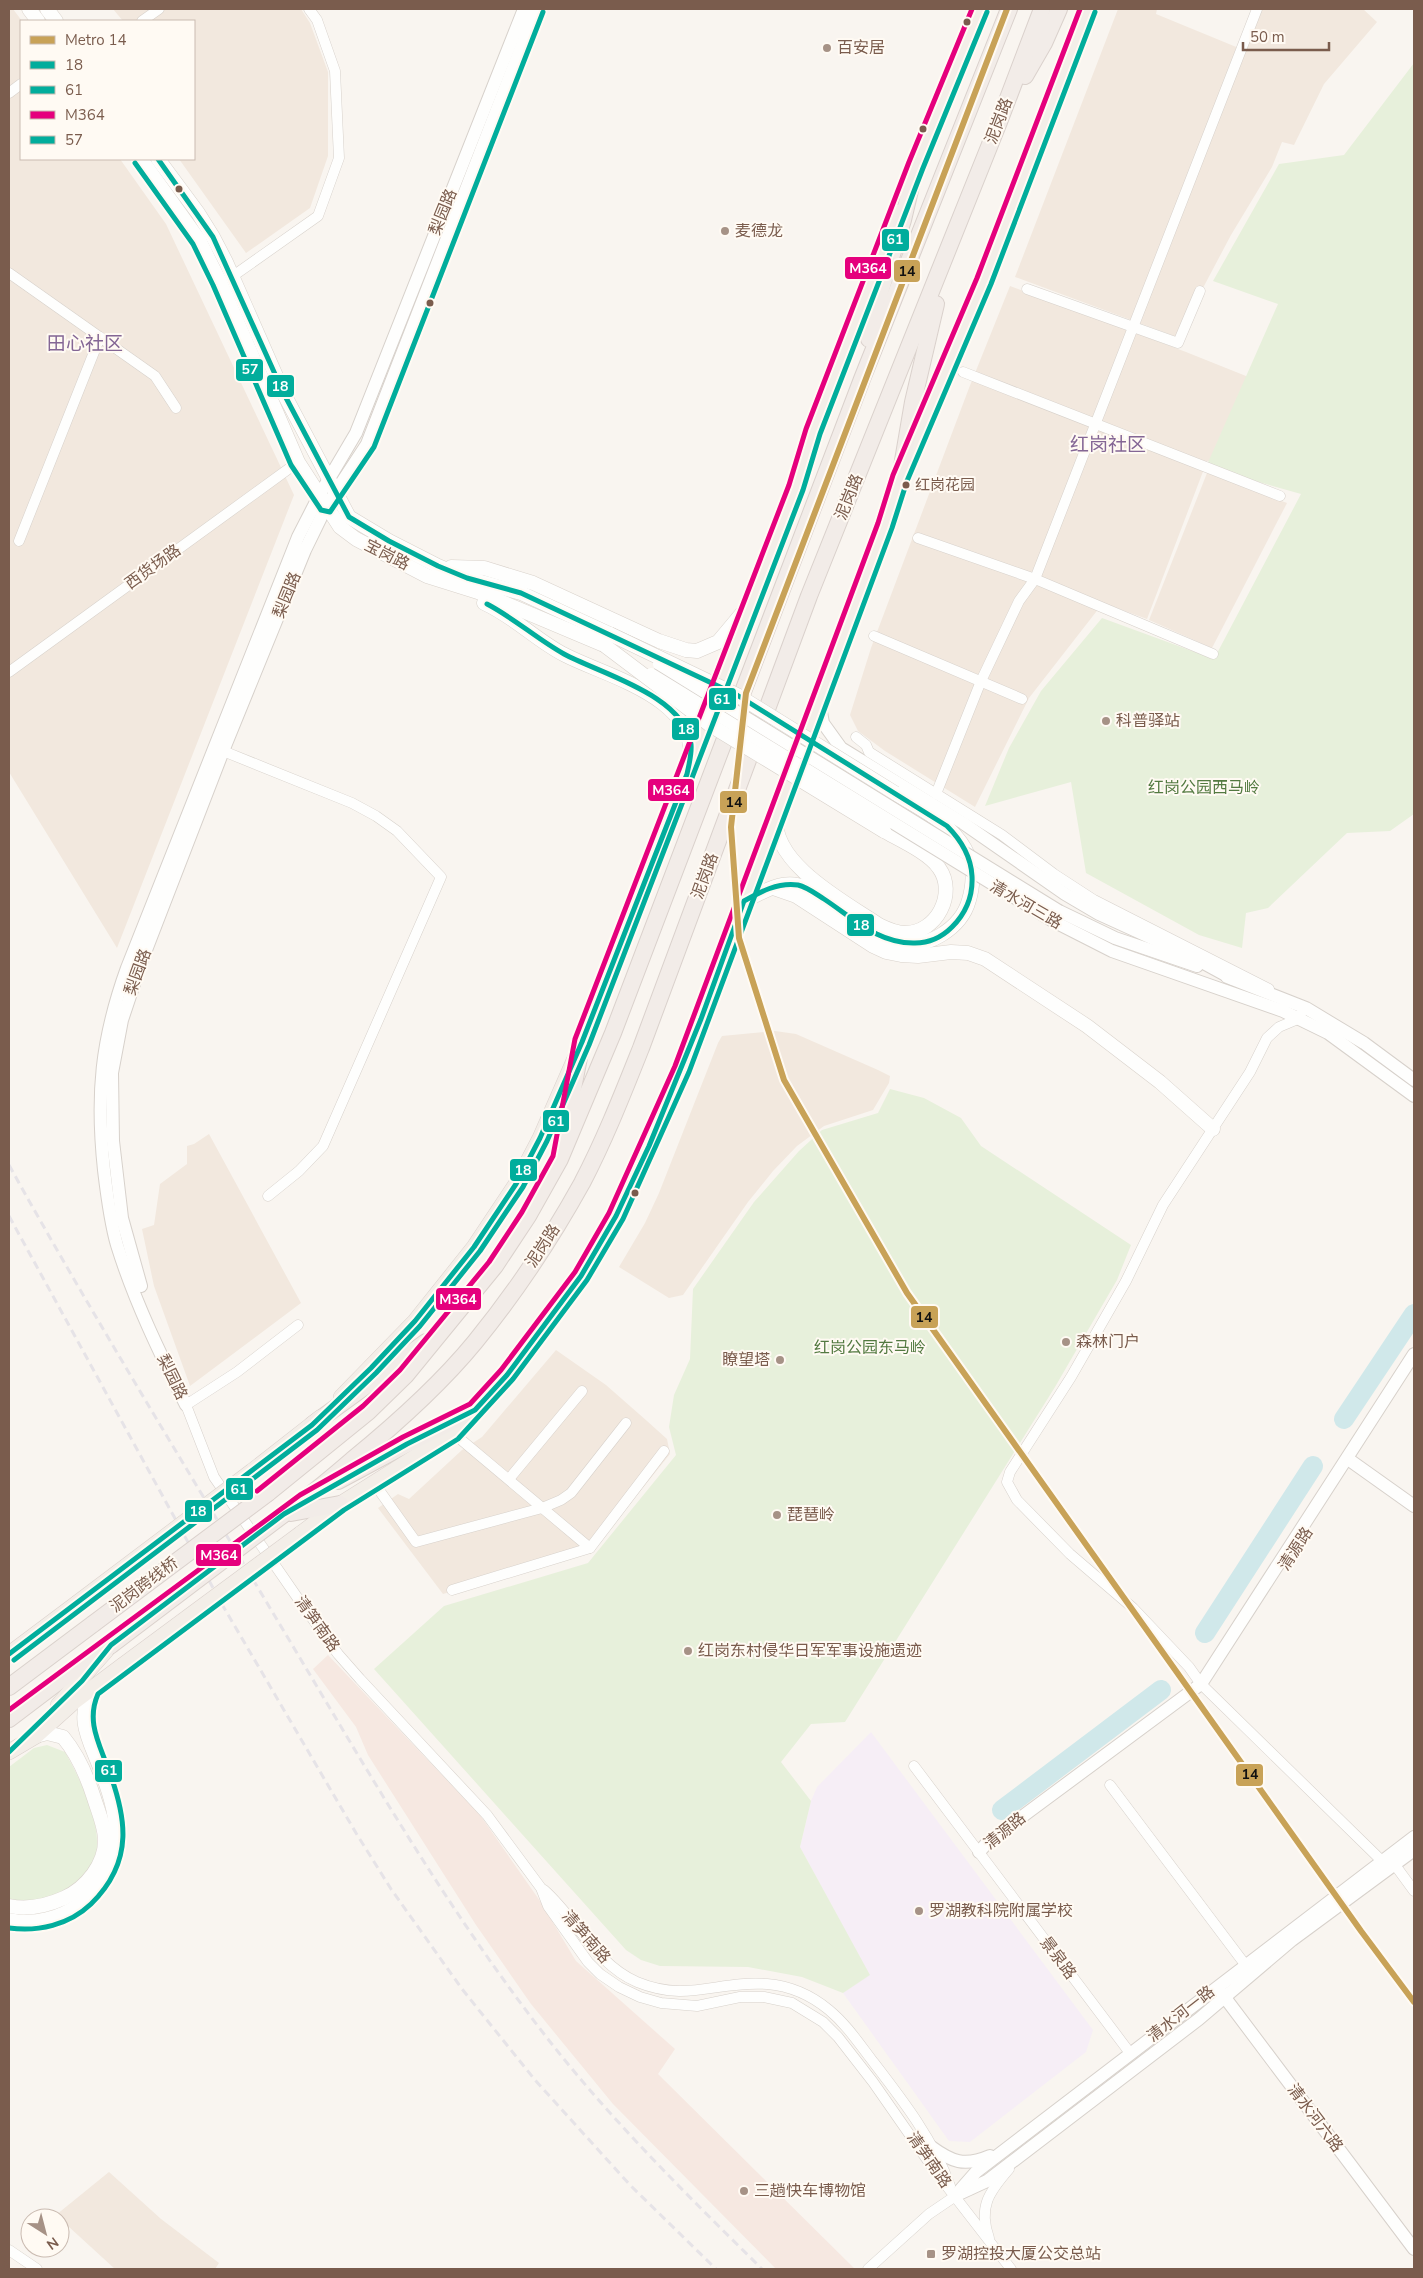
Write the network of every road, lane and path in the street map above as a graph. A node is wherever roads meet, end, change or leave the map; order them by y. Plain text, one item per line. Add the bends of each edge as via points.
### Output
1 (29, 9) edge
2 (47, 9) edge
3 (159, 9) edge
4 (309, 9) edge
5 (524, 9) edge
6 (536, 9) edge
7 (980, 9) edge
8 (1009, 9) edge
9 (1042, 9) edge
10 (1059, 9) edge
11 (1088, 9) edge
12 (1257, 9) edge
13 (37, 20) edge
14 (55, 20) edge
15 (143, 20) edge
16 (20, 85) edge
17 (9, 93) edge
18 (1000, 122) junction
19 (142, 160) edge
20 (159, 160) edge
21 (916, 165) junction
22 (9, 273) edge
23 (939, 273) junction
24 (232, 276) junction
25 (1028, 289) dead end
26 (1200, 291) dead end
27 (1135, 327) junction
28 (100, 337) junction
29 (963, 372) dead end
30 (862, 379) junction
31 (176, 408) dead end
32 (1096, 424) junction
33 (298, 462) junction
34 (900, 478) junction
35 (328, 480) junction
36 (334, 493) junction
37 (1280, 496) dead end
38 (323, 500) junction
39 (918, 538) dead end
40 (19, 541) dead end
41 (438, 566) junction
42 (427, 576) junction
43 (1036, 579) junction
44 (751, 602) junction
45 (874, 636) dead end
46 (607, 639) junction
47 (1213, 654) dead end
48 (9, 672) edge
49 (982, 681) junction
50 (819, 699) junction
51 (1022, 699) dead end
52 (856, 737) dead end
53 (224, 751) junction
54 (687, 774) junction
55 (936, 794) junction
56 (776, 815) junction
57 (773, 888) junction
58 (744, 901) junction
59 (1056, 916) junction
60 (1233, 979) junction
61 (1289, 1000) junction
62 (1302, 1013) junction
63 (582, 1042) junction
64 (1414, 1080) edge
65 (1414, 1096) edge
66 (1213, 1129) junction
67 (560, 1159) junction
68 (268, 1196) dead end
69 (298, 1325) dead end
70 (444, 1328) junction
71 (1414, 1354) edge
72 (1414, 1366) edge
73 (582, 1391) dead end
74 (186, 1405) junction
75 (475, 1410) junction
76 (626, 1423) dead end
77 (312, 1424) junction
78 (453, 1433) junction
79 (664, 1451) dead end
80 (1350, 1460) junction
81 (509, 1479) junction
82 (374, 1483) junction
83 (268, 1493) joint
84 (304, 1501) junction
85 (340, 1504) junction
86 (1414, 1506) edge
87 (542, 1508) junction
88 (284, 1514) junction
89 (590, 1548) junction
90 (452, 1590) dead end
91 (111, 1646) junction
92 (10, 1653) edge
93 (1204, 1686) junction
94 (9, 1687) edge
95 (92, 1689) junction
96 (9, 1719) edge
97 (36, 1736) junction
98 (10, 1751) edge
99 (914, 1766) dead end
100 (1110, 1785) dead end
101 (1414, 1837) edge
102 (1414, 1850) edge
103 (979, 1852) junction
104 (1388, 1863) junction
105 (541, 1888) junction
106 (1414, 1891) edge
107 (9, 1906) edge
108 (9, 1920) edge
109 (1248, 1969) junction
110 (1216, 1986) junction
111 (1225, 1997) junction
112 (1130, 2053) junction
113 (930, 2146) junction
114 (1006, 2149) junction
115 (1020, 2156) junction
116 (954, 2197) junction
117 (992, 2246) junction
118 (1414, 2249) edge
119 (9, 2250) edge
120 (37, 2269) edge
121 (868, 2269) edge
122 (1011, 2269) edge

1 - 13 main road
2 - 14 main road
3 - 15 street
4 - 24 street via 335,71 339,158 318,216
5 - 35 street, 梨园路 via 356,433
6 - 36 street, 梨园路 via 367,444
7 - 21 main road
8 - 30 highway, 泥岗路
9 - 18 highway, 泥岗路
10 - 18 highway
11 - 34 main road via 996,251
12 - 27 street
16 - 17 street
18 - 23 highway, 泥岗路
19 - 33 main road, 宝岗路 via 199,240
20 - 24 main road, 宝岗路 via 198,213
21 - 30 highway via 880,292
21 - 44 main road
22 - 28 street
23 - 34 highway via 936,303 913,402
23 - 84 highway, 泥岗路 via 809,596 641,1048 614,1116 582,1181 555,1229 474,1344 388,1431
24 - 35 main road, 宝岗路 via 284,394
25 - 27 street
26 - 27 street via 1178,343
27 - 32 street
28 - 31 street via 155,376
28 - 40 street
29 - 32 street
30 - 67 highway, 泥岗路 via 613,1033
32 - 37 street
32 - 43 street
33 - 38 main road, 宝岗路
33 - 48 street, 西货场路
34 - 50 main road
35 - 36 main road, 宝岗路
35 - 38 street, 梨园路
36 - 38 street, 梨园路
36 - 41 main road, 宝岗路 via 357,524
38 - 42 main road, 宝岗路 via 340,528
38 - 53 street, 梨园路
38 - 74 street, 梨园路 via 298,537 127,968 105,1043 100,1115 111,1216 126,1271 161,1357
39 - 43 street
41 - 44 main road via 498,571 686,650 718,642
41 - 46 main road, 宝岗路 via 521,593
42 - 46 main road, 宝岗路
42 - 54 main road via 494,607 564,655 614,675 678,716 686,728 691,747
43 - 47 street
43 - 49 street via 1019,601
44 - 54 main road
45 - 49 street
46 - 56 main road, bridge via 710,725 932,860 947,886 944,905 928,924 917,930 905,933 879,925 804,873 780,841 775,826
46 - 57 main road, bridge via 737,695 947,826 960,840 971,863 972,889 965,910 947,931 925,943 900,944 874,934 806,888 786,883
46 - 59 street, 清水河三路, bridge
49 - 51 street
49 - 55 street
50 - 56 main road
50 - 60 street via 823,723 841,748 963,823 1065,894
52 - 55 street via 869,752
53 - 68 street via 352,803 376,816 396,831 441,877 323,1146
53 - 74 street, 梨园路 via 130,992 112,1072 113,1141 128,1243
54 - 63 main road
55 - 61 street via 1002,835 1094,900 1246,975
56 - 58 main road
57 - 58 main road
57 - 66 main road via 796,896 886,952 918,956 968,953 984,959 1087,1026 1160,1082
58 - 75 main road via 678,1078 616,1216 581,1276 543,1329
59 - 60 street, 清水河三路
59 - 62 street, 清水河三路 via 1112,952 1262,1003
60 - 61 street, 清水河三路
61 - 62 street, 清水河三路
62 - 64 street, 清水河三路 via 1364,1043
62 - 65 street, 清水河三路
62 - 66 street via 1267,1038 1250,1072
63 - 67 highway
63 - 77 main road via 516,1184 474,1247 415,1321
66 - 93 street via 1163,1205 1126,1281 1071,1377 1010,1472 1007,1482 1017,1500 1070,1554 1112,1588
67 - 70 highway, 泥岗路 via 495,1266
69 - 74 street via 237,1372
70 - 77 highway
70 - 83 highway, 泥岗路 via 406,1376 368,1412
71 - 80 street, 清源路
72 - 80 street, 清源路
73 - 81 street
74 - 105 street, 清笋南路 via 214,1478 333,1646 487,1815
75 - 78 main road
75 - 84 highway
76 - 87 street via 571,1493
77 - 92 main road, bridge
78 - 81 street
78 - 82 main road
79 - 89 street
80 - 86 street
80 - 93 street, 清源路
81 - 87 street
82 - 85 main road
82 - 87 street via 416,1542
83 - 94 highway, 泥岗跨线桥, bridge
84 - 88 highway, 泥岗路
85 - 88 highway
85 - 95 main road, bridge
87 - 89 street
88 - 91 highway, 泥岗跨线桥, bridge
89 - 90 street
91 - 96 highway, 泥岗跨线桥
91 - 98 main road via 82,1681
93 - 103 street, 清源路 via 991,1848
93 - 104 street
95 - 97 main road
95 - 108 main road via 86,1700 84,1725 103,1774 115,1818 115,1856 92,1894 74,1908 55,1918 32,1922
97 - 98 main road
97 - 107 main road via 47,1733 63,1736 75,1753 103,1824 104,1850 98,1868 71,1895 31,1908
99 - 103 street, 景泉路
100 - 109 street
101 - 104 street, 清水河一路
102 - 104 street, 清水河一路
103 - 112 street, 景泉路
104 - 106 street
104 - 109 street, 清水河一路 via 1292,1940
105 - 113 street, 清笋南路 via 612,1967 642,1984 686,1992 738,1984 769,1984 796,1990 818,2002 850,2032 903,2101
105 - 116 street, 清笋南路 via 548,1906 588,1962 600,1974 630,1993 660,2003 686,2006 740,1997 764,1997 792,2003 824,2022 887,2101
109 - 110 street, 清水河一路
109 - 111 street, 清水河一路
110 - 111 street, 清水河六路
110 - 112 street, 清水河一路
111 - 115 street, 清水河一路
111 - 118 street, 清水河六路
112 - 114 street, 清水河一路
113 - 114 street via 965,2163 979,2161
113 - 116 street, 清笋南路 via 943,2165
114 - 116 street, 清水河一路 via 976,2172
115 - 116 street, 清水河一路 via 987,2181
115 - 117 street via 990,2193 985,2205 985,2226
116 - 117 street
116 - 121 street via 929,2214
117 - 122 street
119 - 120 street

